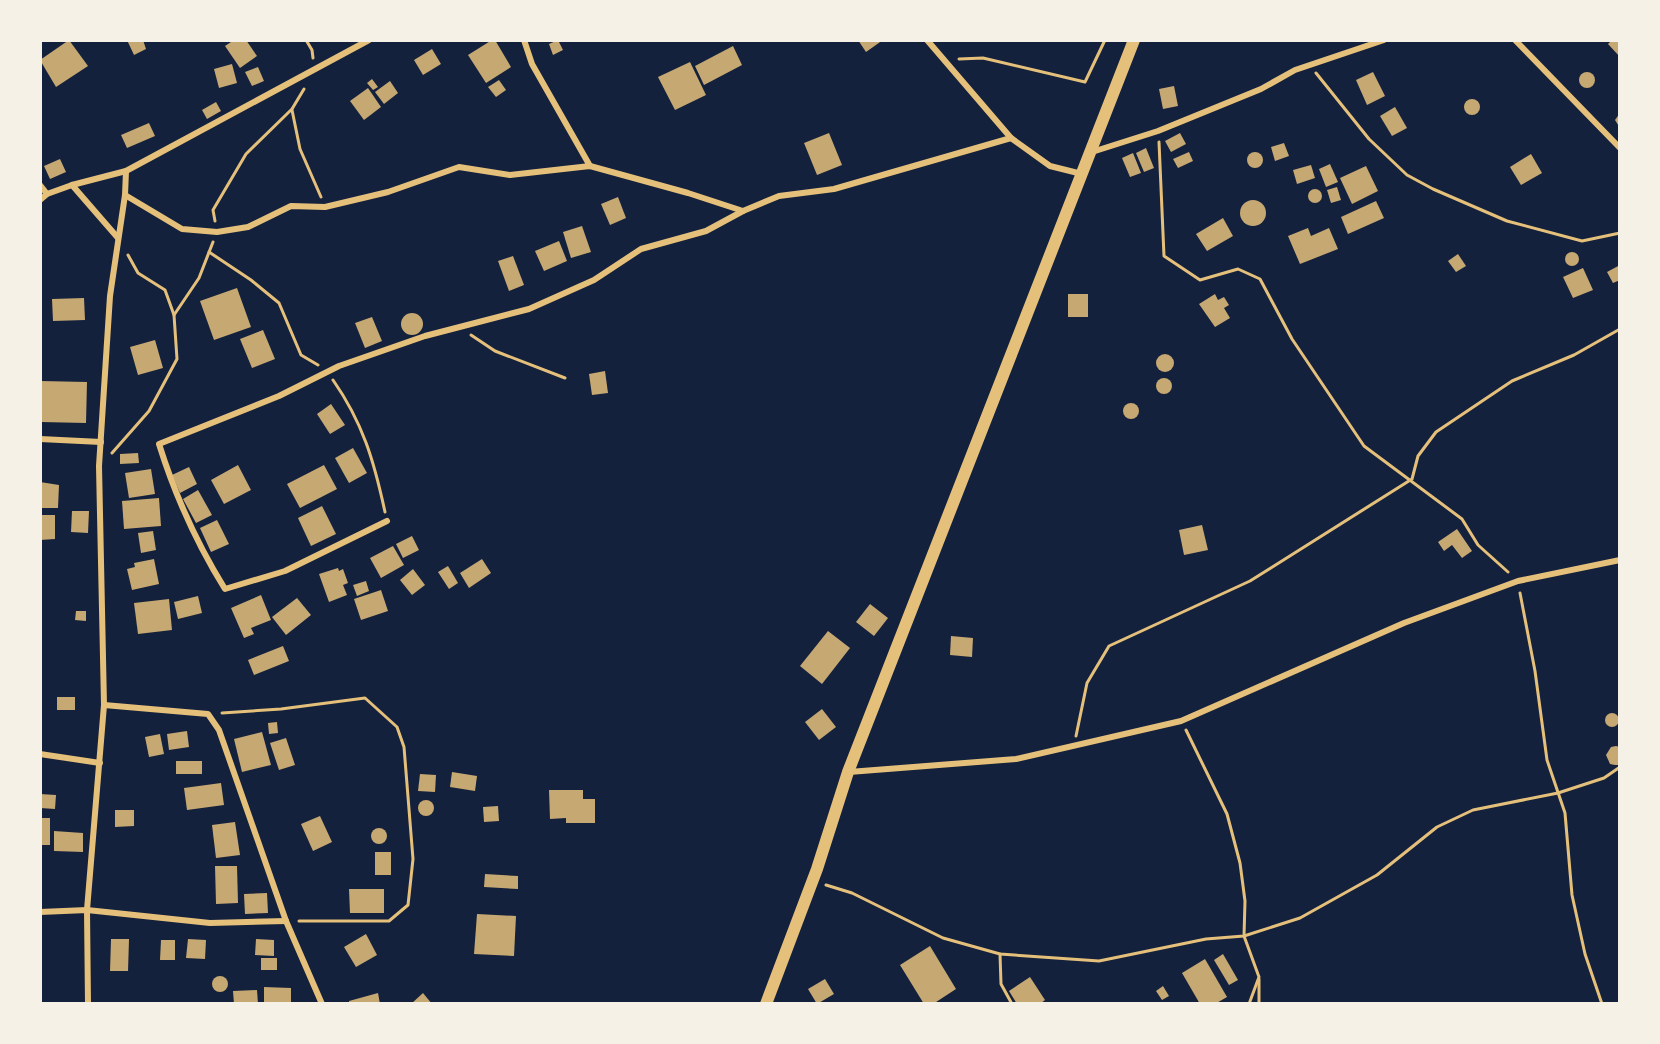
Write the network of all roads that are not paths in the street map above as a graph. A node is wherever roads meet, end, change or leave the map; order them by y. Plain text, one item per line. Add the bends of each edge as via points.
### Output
1 (369, 40) edge
2 (524, 40) edge
3 (927, 40) edge
4 (1134, 40) edge
5 (1384, 40) edge
6 (1515, 40) edge
7 (1011, 138) junction
8 (1620, 148) edge
9 (1091, 152) junction
10 (590, 166) junction
11 (126, 171) junction
12 (1083, 174) junction
13 (40, 185) edge
14 (72, 185) junction
15 (47, 194) junction
16 (125, 195) junction
17 (40, 200) edge
18 (743, 211) junction
19 (118, 238) junction
20 (40, 439) edge
21 (101, 442) junction
22 (387, 521) dead end
23 (1620, 560) edge
24 (104, 705) junction
25 (40, 754) edge
26 (100, 763) junction
27 (848, 772) junction
28 (87, 909) junction
29 (40, 912) edge
30 (286, 921) junction
31 (88, 1004) edge
32 (322, 1004) edge
33 (766, 1004) edge

1 - 11 street
2 - 10 street via 532,64
3 - 7 street
4 - 9 main road
5 - 9 street via 1294,70 1261,89 1158,131
6 - 8 street
7 - 12 street via 1050,166
7 - 18 street via 834,189 779,196
9 - 12 main road
10 - 16 street via 510,175 459,167 388,192 326,207 291,206 248,227 217,232 182,229
10 - 18 street
11 - 14 street
11 - 16 street
12 - 27 main road
13 - 15 street
14 - 15 street
14 - 19 street
15 - 17 street
16 - 19 street
18 - 22 street via 706,231 641,249 594,280 529,309 425,336 339,366 279,396 159,444 174,489 225,589 285,571
19 - 21 street via 110,296
20 - 21 street
21 - 24 street
23 - 27 street via 1518,581 1404,622 1181,721 1016,759
24 - 26 street
24 - 30 street via 208,714 219,730
25 - 26 street
26 - 28 street
27 - 33 main road
28 - 29 street
28 - 30 street via 210,923
28 - 31 street
30 - 32 street

